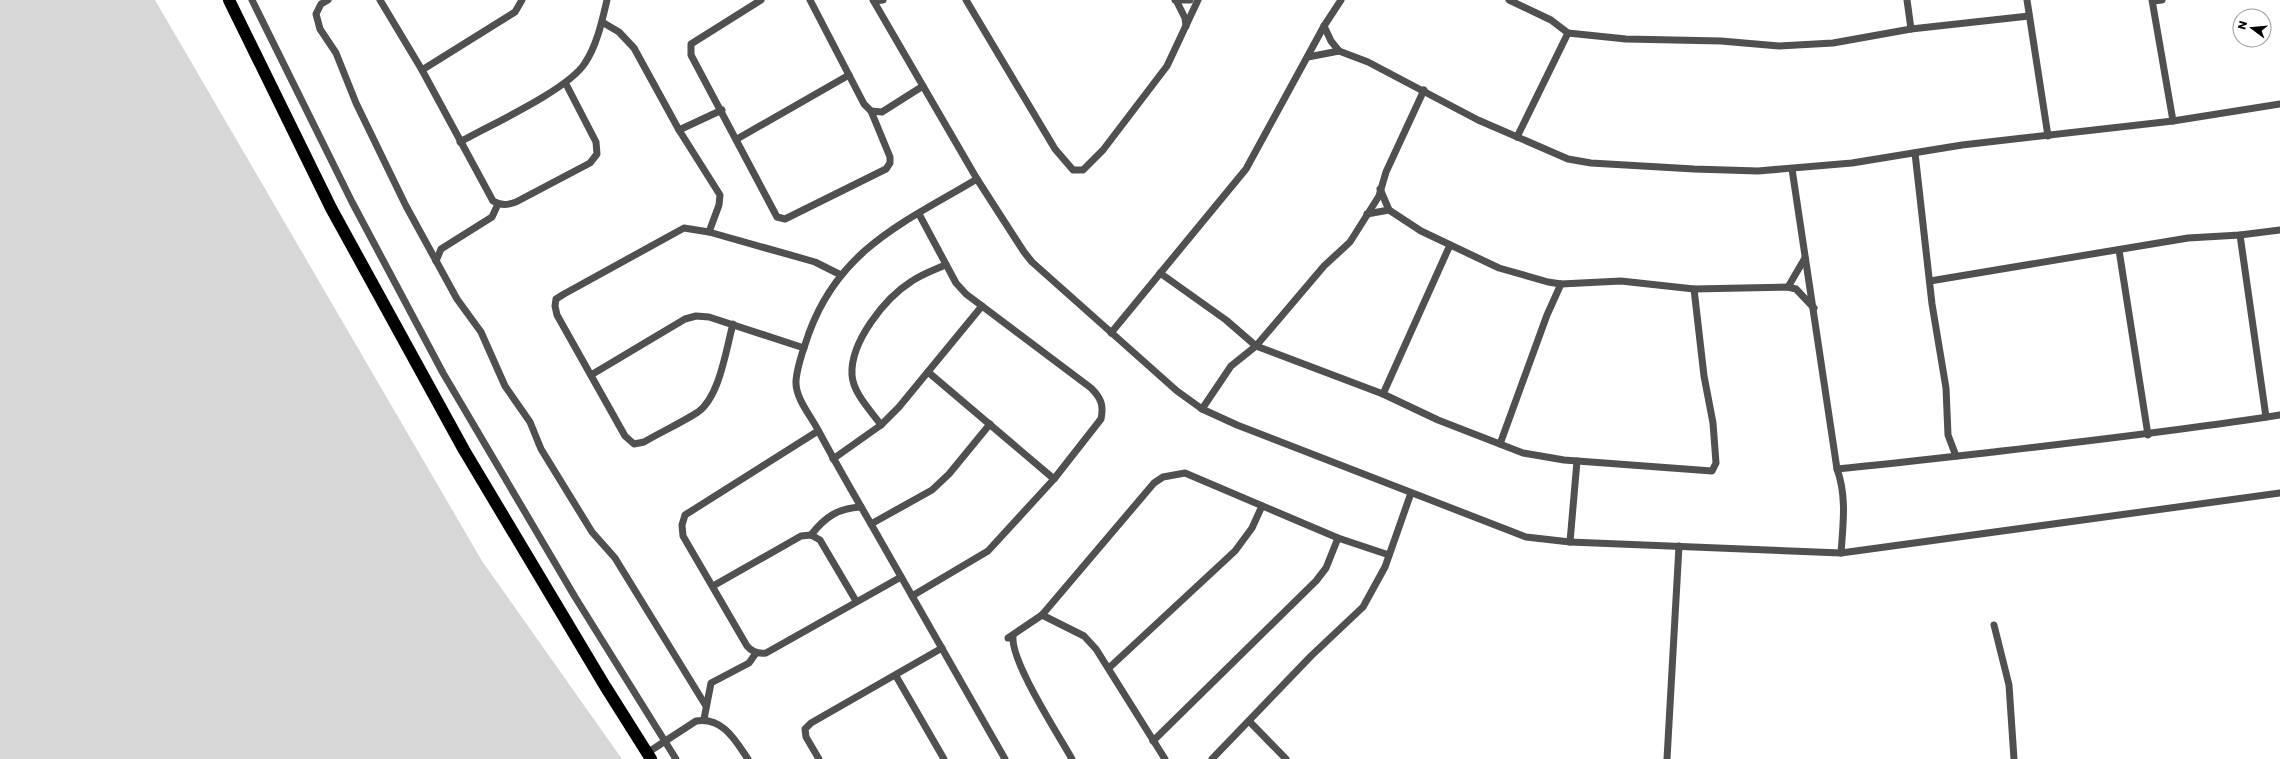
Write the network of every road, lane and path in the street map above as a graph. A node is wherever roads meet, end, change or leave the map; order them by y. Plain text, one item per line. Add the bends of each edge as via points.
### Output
1 (229, 0) edge
2 (252, 0) edge
3 (328, 0) edge
4 (380, 0) edge
5 (522, 0) edge
6 (607, 0) edge
7 (761, 0) edge
8 (810, 0) edge
9 (874, 0) edge
10 (883, 0) edge
11 (966, 0) edge
12 (1176, 0) edge
13 (1190, 0) edge
14 (1198, 0) edge
15 (1341, 0) edge
16 (1509, 0) edge
17 (1907, 0) edge
18 (2027, 0) edge
19 (2162, 0) edge
20 (2152, 1) edge
21 (2029, 16) junction
22 (602, 22) junction
23 (1324, 26) junction
24 (1186, 27) junction
25 (1911, 29) junction
26 (1568, 33) junction
27 (1339, 51) junction
28 (1308, 57) junction
29 (422, 70) junction
30 (850, 75) junction
31 (566, 84) junction
32 (923, 86) junction
33 (1424, 90) junction
34 (2280, 104) edge
35 (722, 110) junction
36 (871, 111) junction
37 (2173, 121) junction
38 (679, 130) junction
39 (2048, 136) junction
40 (1517, 137) junction
41 (737, 139) junction
42 (460, 142) junction
43 (1915, 153) junction
44 (1792, 169) junction
45 (977, 179) junction
46 (1380, 189) junction
47 (498, 204) junction
48 (1389, 210) junction
49 (919, 214) junction
50 (1368, 214) junction
51 (2280, 230) edge
52 (709, 232) junction
53 (2240, 235) junction
54 (1450, 245) junction
55 (2119, 250) junction
56 (1805, 258) junction
57 (436, 260) junction
58 (945, 265) junction
59 (1160, 273) junction
60 (841, 275) junction
61 (1930, 281) junction
62 (1561, 284) junction
63 (1788, 287) junction
64 (1694, 289) junction
65 (982, 306) junction
66 (1814, 308) junction
67 (733, 324) junction
68 (1111, 333) junction
69 (1256, 346) junction
70 (804, 348) junction
71 (928, 372) junction
72 (591, 376) junction
73 (1383, 394) junction
74 (1202, 409) junction
75 (2280, 415) edge
76 (2266, 417) junction
77 (990, 424) junction
78 (881, 425) junction
79 (818, 430) junction
80 (2148, 435) junction
81 (1500, 444) junction
82 (1956, 456) junction
83 (833, 459) junction
84 (1577, 461) junction
85 (1837, 469) junction
86 (1054, 480) junction
87 (2280, 493) edge
88 (1411, 494) junction
89 (1262, 506) junction
90 (861, 507) junction
91 (871, 524) junction
92 (811, 535) junction
93 (1338, 538) junction
94 (1570, 542) junction
95 (1679, 546) junction
96 (1841, 553) junction
97 (1389, 555) junction
98 (901, 577) junction
99 (713, 586) junction
100 (912, 596) junction
101 (856, 602) junction
102 (1042, 615) junction
103 (1994, 625) dead end
104 (942, 648) junction
105 (756, 653) junction
106 (1110, 667) junction
107 (896, 676) junction
108 (706, 706) junction
109 (704, 719) junction
110 (1249, 721) junction
111 (1153, 741) junction
112 (665, 742) junction
113 (649, 756) edge
114 (676, 759) edge
115 (748, 759) edge
116 (819, 759) edge
117 (944, 759) edge
118 (1005, 759) edge
119 (1072, 759) edge
120 (1165, 759) edge
121 (1212, 759) edge
122 (1286, 759) edge
123 (1667, 759) edge
124 (2014, 759) edge

1 - 113 highway via 331,208 404,342 468,457
2 - 112 street via 352,202 443,373 575,597
3 - 57 street via 321,4 316,14 320,30 336,54 356,103 406,206
4 - 29 street
5 - 29 street via 515,12
6 - 22 street
7 - 35 street via 691,44 691,55
8 - 30 street
9 - 10 street
9 - 32 street
11 - 24 street via 1055,149 1073,170 1083,170 1103,150 1167,66
12 - 13 street
12 - 24 street via 1185,18
14 - 24 street
15 - 23 street
16 - 26 street via 1551,20
17 - 25 street
18 - 21 street
19 - 20 street
20 - 37 street
21 - 25 street
21 - 39 street
22 - 31 street via 590,56
22 - 38 street via 620,32 634,48
23 - 27 street via 1330,41
23 - 28 street
25 - 26 street via 1833,43 1779,46 1721,41 1626,39
26 - 40 street
27 - 28 street
27 - 33 street via 1368,62
28 - 59 street via 1246,169
29 - 42 street
30 - 36 street via 864,104
30 - 41 street
31 - 42 street
31 - 47 street via 596,142 597,154 590,163 516,202
32 - 36 street via 882,112
32 - 45 street
33 - 40 street via 1478,120
33 - 46 street
34 - 37 street
35 - 38 street
35 - 41 street
36 - 41 street via 890,157 886,169 785,220 777,217
37 - 39 street
38 - 52 street via 720,195
39 - 43 street
40 - 44 street via 1578,162 1694,169
42 - 47 street via 493,200
43 - 44 street
43 - 61 street via 1917,188
44 - 56 street
45 - 49 street
45 - 68 street via 1006,228 1032,262
46 - 48 street
46 - 50 street via 1379,196
47 - 57 street via 492,217 441,249
48 - 50 street
48 - 54 street via 1421,231
49 - 58 street
49 - 60 street via 889,230 869,246
50 - 69 street via 1350,242 1324,266
51 - 53 street
52 - 60 street via 815,262
52 - 72 street via 684,228 672,233 556,299 557,315
53 - 55 street via 2188,238
53 - 76 street
54 - 62 street via 1499,268
54 - 73 street
55 - 61 street
55 - 80 street
56 - 63 street
56 - 66 street
57 - 108 street via 457,299 481,332 505,386 530,422 548,461 592,532 615,558
58 - 65 street via 956,283
58 - 78 street via 911,281 875,318 857,346 852,376 857,391
59 - 68 street
59 - 69 street via 1226,320
60 - 70 street via 817,310
61 - 82 street via 1946,388 1948,435
62 - 64 street via 1621,281
62 - 81 street via 1547,315
63 - 64 street
63 - 66 street via 1796,289
64 - 84 street via 1704,376 1713,422 1716,462 1712,471
65 - 71 street
65 - 86 street via 1092,388 1100,397 1103,409 1101,419
66 - 85 street
67 - 70 street
67 - 72 street via 709,317 696,316 685,319
67 - 72 street via 717,383 709,399 699,411 644,442 634,444 625,436
68 - 74 street via 1177,391
69 - 73 street
69 - 74 street via 1232,366
70 - 79 street via 796,383 801,399
71 - 77 street
71 - 78 street
73 - 81 street via 1438,420
74 - 88 street
75 - 76 street
76 - 80 street
77 - 86 street
77 - 91 street via 949,474 932,490
78 - 83 street
79 - 83 street
79 - 99 street via 685,515 682,525 683,536
80 - 82 street
81 - 84 street via 1546,458
82 - 85 street via 1913,463
83 - 90 street
84 - 94 street
85 - 96 street via 1842,481 1844,508
86 - 100 street via 988,552
87 - 96 street
88 - 94 street via 1526,537
88 - 97 street
89 - 93 street
89 - 102 street via 1185,473 1163,477 1154,483
89 - 106 street via 1252,528 1235,551
90 - 91 street
90 - 92 street via 837,511 822,521
91 - 98 street
92 - 99 street via 801,536
92 - 101 street via 820,540
93 - 97 street
93 - 111 street via 1326,568 1316,581
94 - 95 street
95 - 96 street
95 - 123 street
97 - 110 street via 1363,607 1311,656
98 - 100 street
98 - 101 street
99 - 105 street via 747,646
100 - 104 street
101 - 105 street via 766,653
102 - 106 street via 1084,636
102 - 119 street via 1008,638 1013,637 1012,646 1021,668
103 - 124 street via 2008,686
104 - 107 street
104 - 118 street
105 - 108 street via 749,663 711,684
106 - 111 street
107 - 116 street via 811,723 805,730 806,737
107 - 117 street
108 - 109 street
109 - 112 street via 696,720
109 - 115 street via 728,730
110 - 121 street
110 - 122 street
111 - 120 street
112 - 113 street
112 - 114 street

